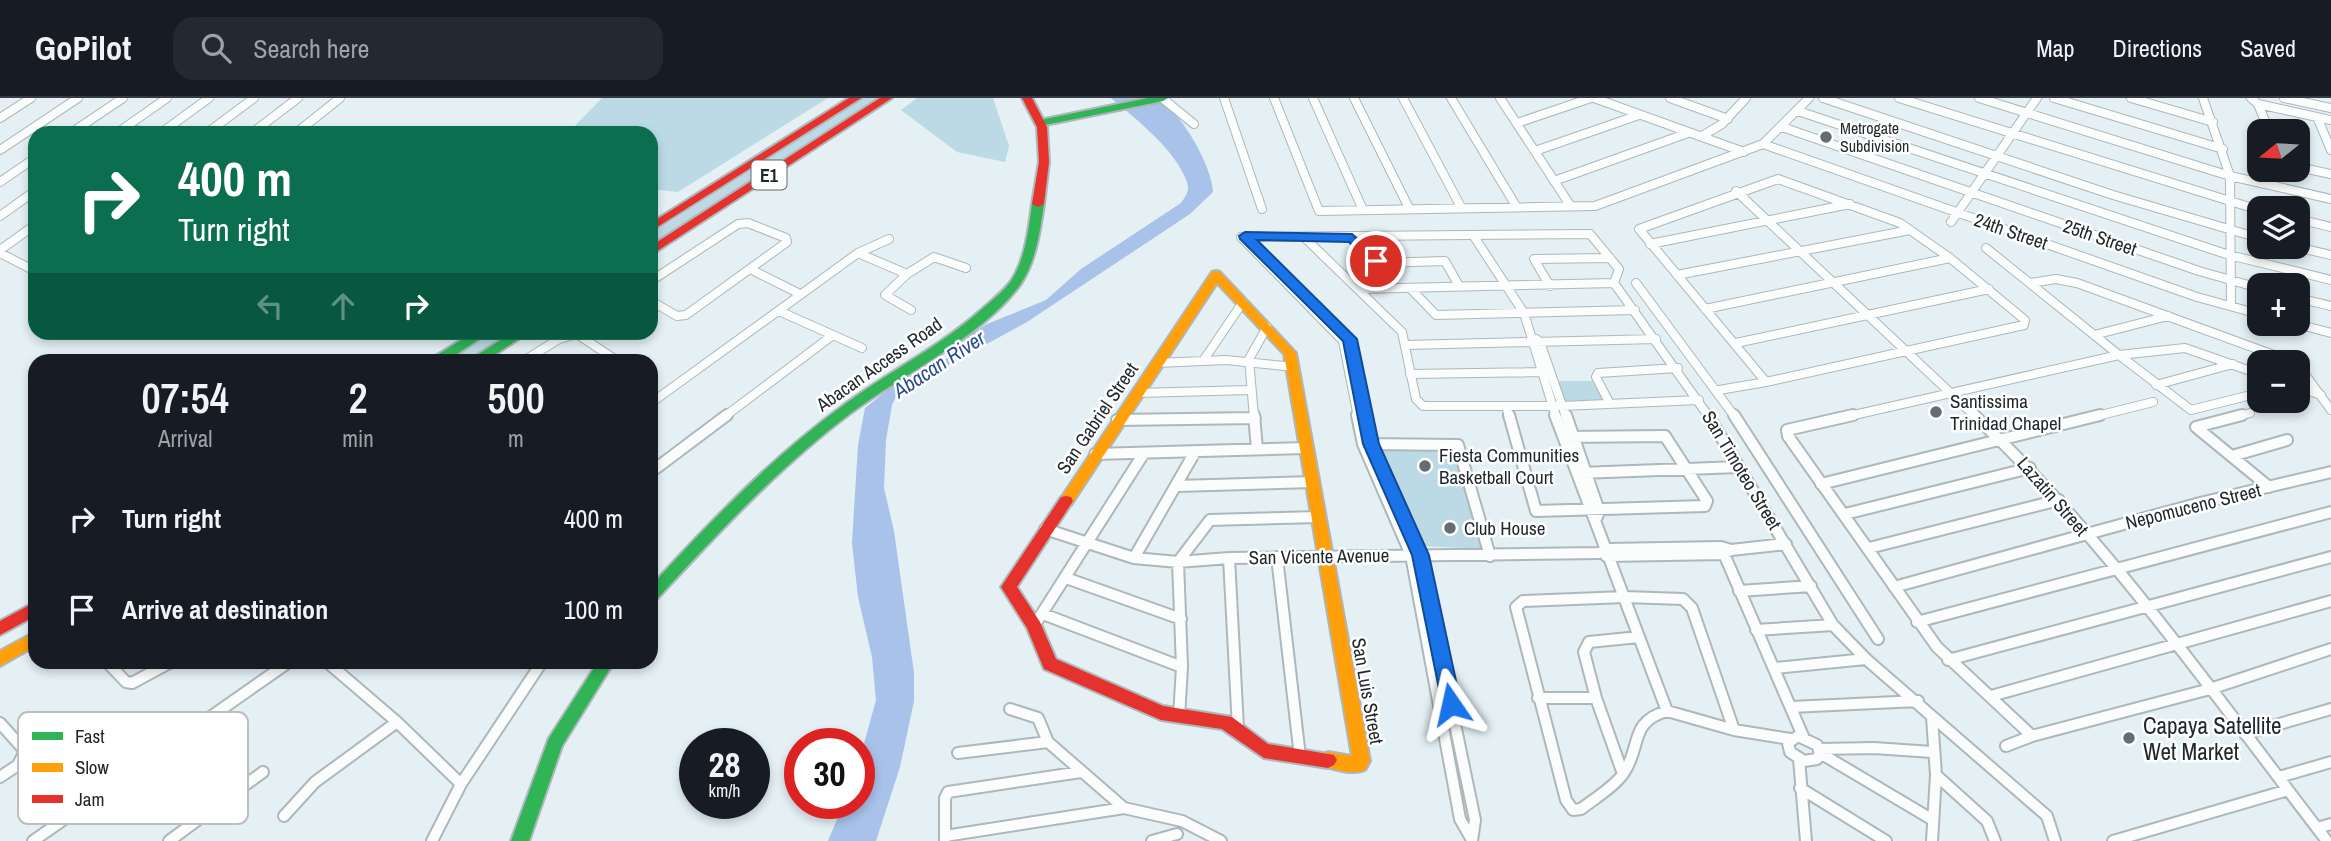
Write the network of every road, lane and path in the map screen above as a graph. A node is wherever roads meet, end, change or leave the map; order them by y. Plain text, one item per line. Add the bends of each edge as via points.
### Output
1 (31, 98) edge
2 (78, 98) edge
3 (123, 98) edge
4 (167, 98) edge
5 (209, 98) edge
6 (254, 98) edge
7 (298, 98) edge
8 (340, 98) edge
9 (856, 98) edge
10 (887, 98) edge
11 (1027, 98) edge
12 (1224, 98) edge
13 (1274, 98) edge
14 (1313, 98) edge
15 (1354, 98) edge
16 (1403, 98) edge
17 (1451, 98) edge
18 (1500, 98) edge
19 (1593, 98) edge
20 (1670, 98) edge
21 (1746, 98) edge
22 (1809, 98) edge
23 (1823, 98) edge
24 (1899, 98) edge
25 (1979, 98) edge
26 (2037, 98) edge
27 (2054, 98) edge
28 (2131, 98) edge
29 (2203, 98) edge
30 (2250, 98) edge
31 (2284, 98) edge
32 (1161, 99) edge
33 (2295, 99) edge
34 (2258, 104) junction
35 (2331, 108) edge
36 (1797, 111) junction
37 (2026, 113) junction
38 (1639, 115) junction
39 (2317, 117) junction
40 (0, 118) edge
41 (1728, 119) junction
42 (2264, 119) edge
43 (2331, 120) edge
44 (1045, 122) junction
45 (2214, 122) junction
46 (1517, 123) junction
47 (1194, 124) dead end
48 (36, 126) edge
49 (81, 126) edge
50 (127, 126) edge
51 (171, 126) edge
52 (216, 126) edge
53 (261, 126) edge
54 (305, 126) edge
55 (1782, 127) junction
56 (28, 131) edge
57 (1689, 132) junction
58 (2011, 134) junction
59 (1702, 136) junction
60 (1763, 145) junction
61 (2223, 149) junction
62 (0, 150) edge
63 (2331, 150) edge
64 (1535, 151) junction
65 (1744, 152) junction
66 (1997, 155) junction
67 (28, 163) edge
68 (2310, 170) edge
69 (1984, 173) junction
70 (2331, 174) edge
71 (2230, 176) junction
72 (0, 181) edge
73 (1554, 181) junction
74 (1736, 191) junction
75 (1971, 193) junction
76 (28, 196) edge
77 (2331, 199) edge
78 (1850, 204) junction
79 (2231, 204) junction
80 (1570, 205) junction
81 (1516, 206) junction
82 (1461, 207) junction
83 (2247, 207) edge
84 (1409, 208) junction
85 (1262, 209) dead end
86 (1363, 210) junction
87 (1957, 212) junction
88 (0, 216) edge
89 (1768, 220) junction
90 (1951, 222) dead end
91 (2310, 222) edge
92 (658, 224) edge
93 (2331, 227) edge
94 (28, 230) edge
95 (1910, 230) junction
96 (2231, 231) junction
97 (1473, 235) junction
98 (2247, 235) edge
99 (1352, 238) junction
100 (889, 239) dead end
101 (1306, 239) junction
102 (1650, 244) junction
103 (658, 246) edge
104 (1986, 248) dead end
105 (2310, 250) edge
106 (1800, 251) junction
107 (0, 252) edge
108 (858, 253) junction
109 (2229, 255) junction
110 (2331, 255) edge
111 (1610, 258) junction
112 (1950, 258) junction
113 (28, 266) edge
114 (966, 268) dead end
115 (752, 270) junction
116 (908, 274) junction
117 (1216, 275) joint
118 (1677, 275) junction
119 (658, 276) edge
120 (2331, 280) edge
121 (1832, 281) junction
122 (2231, 281) junction
123 (1636, 282) dead end
124 (1614, 283) junction
125 (2031, 283) junction
126 (1504, 285) junction
127 (1550, 285) junction
128 (2247, 285) edge
129 (1459, 286) junction
130 (1410, 288) junction
131 (1359, 289) junction
132 (1989, 289) junction
133 (800, 294) junction
134 (2310, 301) edge
135 (1243, 302) junction
136 (658, 305) edge
137 (2231, 306) junction
138 (2331, 306) edge
139 (1705, 309) junction
140 (911, 310) dead end
141 (1635, 310) junction
142 (779, 311) junction
143 (2247, 311) edge
144 (1524, 313) junction
145 (1868, 314) junction
146 (2168, 316) junction
147 (1267, 327) junction
148 (2310, 327) edge
149 (2331, 333) edge
150 (833, 335) junction
151 (2094, 335) junction
152 (1534, 339) junction
153 (1656, 339) junction
154 (471, 340) edge
155 (510, 340) edge
156 (557, 340) edge
157 (587, 340) edge
158 (1736, 344) junction
159 (1406, 345) junction
160 (862, 348) dead end
161 (1906, 350) junction
162 (2260, 350) edge
163 (449, 354) edge
164 (488, 354) edge
165 (535, 354) edge
166 (610, 354) edge
167 (2119, 355) junction
168 (1205, 358) junction
169 (1249, 359) junction
170 (1157, 363) junction
171 (2233, 364) junction
172 (1294, 367) junction
173 (1678, 368) junction
174 (2247, 369) edge
175 (1544, 372) junction
176 (1410, 374) junction
177 (2310, 381) edge
178 (1766, 382) junction
179 (2156, 385) junction
180 (1250, 390) junction
181 (1719, 390) junction
182 (2310, 391) edge
183 (1951, 392) junction
184 (1137, 393) junction
185 (2322, 395) junction
186 (2247, 396) edge
187 (658, 398) edge
188 (1699, 400) junction
189 (2153, 402) dead end
190 (1610, 404) junction
191 (1506, 406) junction
192 (1557, 406) junction
193 (2331, 410) edge
194 (2247, 413) edge
195 (1255, 418) junction
196 (1117, 420) junction
197 (1569, 437) junction
198 (2000, 438) junction
199 (2287, 440) dead end
200 (1367, 444) junction
201 (1305, 448) junction
202 (1257, 449) junction
203 (1195, 452) junction
204 (1144, 453) junction
205 (1095, 454) junction
206 (2232, 456) junction
207 (658, 467) edge
208 (1739, 467) junction
209 (2030, 468) junction
210 (1689, 471) junction
211 (2331, 472) edge
212 (1581, 473) junction
213 (1313, 482) junction
214 (1821, 484) junction
215 (1177, 486) junction
216 (2269, 486) junction
217 (2059, 500) junction
218 (2331, 512) edge
219 (1595, 514) junction
220 (1845, 514) junction
221 (1320, 517) junction
222 (1045, 529) junction
223 (2087, 533) junction
224 (1087, 542) junction
225 (1786, 544) junction
226 (1869, 548) junction
227 (1725, 550) junction
228 (1606, 553) junction
229 (1416, 555) junction
230 (1489, 556) junction
231 (1277, 557) junction
232 (1326, 557) junction
233 (2331, 557) edge
234 (1134, 558) junction
235 (1229, 558) junction
236 (1178, 562) junction
237 (2115, 570) junction
238 (1066, 578) junction
239 (1010, 583) joint
240 (1811, 586) junction
241 (1894, 587) junction
242 (658, 588) edge
243 (1740, 591) junction
244 (1625, 597) junction
245 (2331, 601) edge
246 (2145, 605) junction
247 (28, 612) edge
248 (1181, 619) junction
249 (1039, 620) junction
250 (1917, 622) junction
251 (1833, 625) junction
252 (0, 629) edge
253 (1756, 630) junction
254 (1639, 637) junction
255 (1878, 639) dead end
256 (28, 642) edge
257 (2175, 646) junction
258 (2331, 649) edge
259 (0, 659) edge
260 (1866, 659) junction
261 (1948, 660) junction
262 (1182, 667) junction
263 (1776, 668) junction
264 (114, 669) edge
265 (158, 669) edge
266 (279, 669) edge
267 (335, 669) edge
268 (537, 669) edge
269 (603, 669) edge
270 (2210, 688) junction
271 (1991, 696) junction
272 (1538, 698) junction
273 (1596, 698) junction
274 (1918, 701) junction
275 (1791, 707) junction
276 (1010, 709) dead end
277 (2331, 709) edge
278 (1668, 710) junction
279 (217, 712) edge
280 (1932, 717) junction
281 (1179, 718) junction
282 (397, 722) junction
283 (0, 723) edge
284 (1238, 728) junction
285 (1734, 730) junction
286 (2245, 734) junction
287 (1803, 736) junction
288 (2032, 736) junction
289 (1790, 739) junction
290 (1048, 742) junction
291 (18, 743) edge
292 (2006, 746) dead end
293 (1820, 751) junction
294 (1932, 752) junction
295 (958, 753) dead end
296 (1300, 757) junction
297 (1799, 759) junction
298 (2331, 762) edge
299 (18, 765) edge
300 (263, 772) dead end
301 (1081, 772) junction
302 (1623, 774) junction
303 (1936, 775) junction
304 (0, 777) edge
305 (2279, 777) junction
306 (248, 783) edge
307 (461, 784) junction
308 (1800, 788) junction
309 (2288, 790) junction
310 (1124, 808) junction
311 (284, 816) dead end
312 (1933, 820) junction
313 (1182, 821) junction
314 (57, 824) edge
315 (192, 824) edge
316 (2331, 824) edge
317 (2317, 828) junction
318 (1175, 838) edge
319 (945, 839) edge
320 (33, 841) edge
321 (169, 841) edge
322 (432, 841) edge
323 (520, 841) edge
324 (1152, 841) edge
325 (1221, 841) edge
326 (1472, 841) edge
327 (1806, 841) edge
328 (1886, 841) edge
329 (1932, 841) edge
330 (1995, 841) edge
331 (2055, 841) edge
332 (2113, 841) edge
333 (2327, 841) edge

1 - 40 street
2 - 48 street
3 - 49 street
4 - 50 street
5 - 51 street
6 - 52 street
7 - 53 street
8 - 54 street
9 - 92 main road, E1
10 - 103 main road, E1
11 - 44 main road, Abacan Access Road
12 - 85 street
13 - 86 street via 1319,211
14 - 86 street
15 - 84 street
16 - 82 street
17 - 81 street
18 - 46 street
19 - 38 street
19 - 46 street
20 - 41 street
21 - 41 street
22 - 36 street
23 - 66 street
24 - 58 street
25 - 37 street
26 - 37 street
27 - 61 street
28 - 45 street
29 - 45 street
30 - 34 street
31 - 33 street
32 - 44 main road
32 - 47 street
33 - 35 street
34 - 39 street
34 - 42 street
36 - 55 street
36 - 69 street
37 - 58 street
37 - 71 street
38 - 57 street
38 - 64 street
39 - 43 street
39 - 63 street
41 - 59 street
44 - 242 main road, Abacan Access Road via 1042,195 1016,283 980,317 788,455 738,500
45 - 61 street
46 - 64 street
55 - 60 street
55 - 75 street, 25th Street
56 - 62 street
57 - 59 street
57 - 73 street
58 - 66 street
58 - 79 street
59 - 65 street
60 - 65 street
60 - 87 street, 24th Street
61 - 71 street
64 - 73 street
65 - 80 street via 1595,206
66 - 69 street
66 - 96 street
67 - 72 street
68 - 70 street
69 - 75 street
69 - 109 street
71 - 77 street
71 - 79 street
73 - 80 street
74 - 78 street via 1779,179
74 - 89 street, Lazatin Street
74 - 102 street via 1642,226 1639,231
75 - 87 street
75 - 122 street, 25th Street
76 - 88 street
78 - 89 street
78 - 95 street
79 - 83 street
79 - 96 street
80 - 81 street
81 - 82 street
82 - 84 street
84 - 86 street
87 - 90 street
87 - 137 street, 24th Street
89 - 102 street
89 - 106 street, Lazatin Street
91 - 93 street
94 - 107 street
95 - 106 street
95 - 112 street
96 - 98 street
96 - 109 street
97 - 99 street
97 - 111 street via 1590,234
97 - 126 street
99 - 101 street
99 - 129 street via 1380,263 1445,261
100 - 108 street
101 - 131 street
101 - 200 street via 1243,238 1347,340
102 - 118 street
104 - 125 street
105 - 110 street
106 - 118 street
106 - 121 street, Lazatin Street
107 - 113 street
108 - 116 street
108 - 133 street
109 - 120 street
109 - 122 street
111 - 124 street via 1620,271
111 - 127 street via 1534,260
112 - 121 street
112 - 132 street
114 - 116 street via 934,257
115 - 119 street via 787,242 748,223 727,229
115 - 133 street
115 - 136 street via 686,315 677,316
116 - 140 street via 885,295
117 - 135 main road, San Luis Street
117 - 170 main road, San Gabriel Street
118 - 139 street
121 - 139 street
121 - 145 street, Lazatin Street
122 - 128 street, 25th Street
122 - 137 street
123 - 181 street
124 - 127 street
124 - 141 street, San Timoteo Street
125 - 146 street via 2056,279 2077,283
125 - 151 street
126 - 127 street
126 - 129 street
126 - 144 street
129 - 130 street
130 - 131 street
130 - 144 street via 1436,315
131 - 159 street via 1402,332
132 - 145 street
132 - 161 street via 2026,323
133 - 142 street
134 - 138 street
135 - 147 main road, San Luis Street
135 - 168 street
137 - 143 street, 24th Street
139 - 158 street
141 - 144 street
141 - 153 street, San Timoteo Street
142 - 150 street
142 - 187 street
144 - 152 street
145 - 158 street
145 - 161 street, Lazatin Street
146 - 151 street
146 - 162 street
147 - 169 street
147 - 172 main road, San Luis Street via 1290,353
148 - 149 street
150 - 160 street
150 - 207 street
151 - 167 street
152 - 153 street
152 - 159 street
152 - 175 street
153 - 173 street, San Timoteo Street
154 - 163 main road
155 - 164 main road
156 - 165 street
157 - 166 street
158 - 178 street
159 - 176 street
161 - 178 street
161 - 183 street, Lazatin Street
167 - 171 street via 2185,348
167 - 179 street
167 - 183 street
168 - 169 street
168 - 170 street
169 - 172 street
169 - 180 street
170 - 184 main road, San Gabriel Street
171 - 174 street
171 - 179 street
172 - 201 main road, San Luis Street
173 - 188 street, San Timoteo Street
173 - 190 street via 1598,373
175 - 176 street
175 - 192 street
176 - 191 street via 1416,399 1423,406
177 - 185 street
178 - 181 street
179 - 186 street via 2195,410
180 - 184 street
180 - 195 street
181 - 255 street
182 - 185 street
183 - 198 street, Lazatin Street
183 - 214 street via 1787,432
184 - 196 main road, San Gabriel Street
185 - 193 street
188 - 190 street
188 - 208 street, San Timoteo Street
189 - 198 street
190 - 192 street
191 - 192 street
191 - 219 street via 1535,509
192 - 197 street
194 - 206 street via 2196,427
195 - 196 street
195 - 202 street
196 - 205 main road, San Gabriel Street
197 - 210 street via 1665,436
197 - 212 street
198 - 209 street, Lazatin Street
198 - 214 street
199 - 206 street
200 - 229 street
200 - 230 street via 1458,445
201 - 202 street
201 - 213 main road, San Luis Street
202 - 203 street
203 - 204 street
203 - 215 street
204 - 205 street
204 - 224 street
205 - 222 main road, San Gabriel Street
206 - 216 street
208 - 210 street
208 - 225 street, San Timoteo Street
209 - 217 street, Lazatin Street
209 - 220 street
210 - 212 street
210 - 219 street via 1707,501 1705,506
211 - 216 street, Nepomuceno Street
212 - 219 street
213 - 215 street
213 - 221 main road, San Luis Street
214 - 220 street
215 - 234 street
216 - 223 street, Nepomuceno Street
217 - 223 street, Lazatin Street
217 - 226 street
218 - 237 street
219 - 228 street
220 - 226 street
221 - 232 main road, San Luis Street
221 - 236 street via 1210,520
222 - 224 street, San Vicente Avenue
222 - 239 main road, San Gabriel Street
223 - 237 street, Lazatin Street
223 - 241 street, Nepomuceno Street
224 - 234 street, San Vicente Avenue
224 - 238 street
225 - 227 street, San Vicente Avenue
225 - 240 street, San Timoteo Street
226 - 241 street
227 - 228 street, San Vicente Avenue
227 - 243 street
228 - 230 street, San Vicente Avenue
228 - 244 street
229 - 230 street, San Vicente Avenue
229 - 232 street, San Vicente Avenue
229 - 326 street via 1458,765 1460,819
231 - 232 street, San Vicente Avenue
231 - 235 street, San Vicente Avenue
231 - 296 street
232 - 296 main road, San Luis Street via 1361,761 1355,765
233 - 246 street
234 - 236 street, San Vicente Avenue
235 - 236 street, San Vicente Avenue
235 - 284 street
236 - 248 street
237 - 246 street, Lazatin Street
237 - 250 street
238 - 248 street
238 - 249 street
239 - 249 main road, San Luis Street via 1011,592
240 - 243 street
240 - 251 street, San Timoteo Street
241 - 250 street
243 - 253 street
244 - 254 street
244 - 272 street via 1518,603 1516,613
244 - 285 street via 1677,597 1687,602 1716,670
245 - 257 street
246 - 257 street, Lazatin Street
246 - 261 street
247 - 252 main road
248 - 262 street
249 - 262 street
249 - 281 main road, San Luis Street via 1050,664
250 - 261 street
251 - 253 street
251 - 260 street, San Timoteo Street
253 - 263 street
254 - 273 street via 1586,645 1584,656
254 - 278 street
256 - 259 main road
257 - 270 street, Lazatin Street
257 - 271 street
258 - 270 street
260 - 263 street
260 - 274 street, San Timoteo Street
261 - 271 street
262 - 281 street
263 - 275 street
264 - 265 street via 132,683
266 - 279 street
267 - 282 street
268 - 307 street
269 - 323 main road via 555,743
270 - 286 street, Lazatin Street
270 - 288 street
271 - 288 street
272 - 273 street
272 - 302 street via 1569,807 1581,809
273 - 302 street
274 - 275 street
274 - 280 street, San Timoteo Street
275 - 287 street
276 - 290 street via 1038,718
277 - 286 street
278 - 285 street
278 - 302 street via 1643,722
280 - 294 street
280 - 331 street, San Timoteo Street via 2047,816
281 - 284 main road, San Luis Street via 1210,717
282 - 307 street
282 - 311 street via 316,782
283 - 291 street
284 - 296 main road, San Luis Street via 1264,751
285 - 289 street
286 - 305 street, Lazatin Street
287 - 289 street
287 - 293 street
288 - 292 street
289 - 297 street via 1788,747
290 - 295 street
290 - 301 street
293 - 294 street
293 - 297 street via 1814,761
293 - 312 street
294 - 303 street
297 - 308 street
298 - 305 street
299 - 304 street
300 - 306 street
301 - 310 street
301 - 319 street via 948,792
303 - 312 street
303 - 330 street via 1987,821
305 - 309 street, Lazatin Street
307 - 322 street
308 - 327 street
308 - 328 street
309 - 317 street, Lazatin Street
309 - 332 street
310 - 313 street
310 - 319 street
312 - 329 street
313 - 318 street
313 - 325 street
314 - 320 street
315 - 321 street
316 - 317 street
317 - 333 street, Lazatin Street
318 - 324 street

